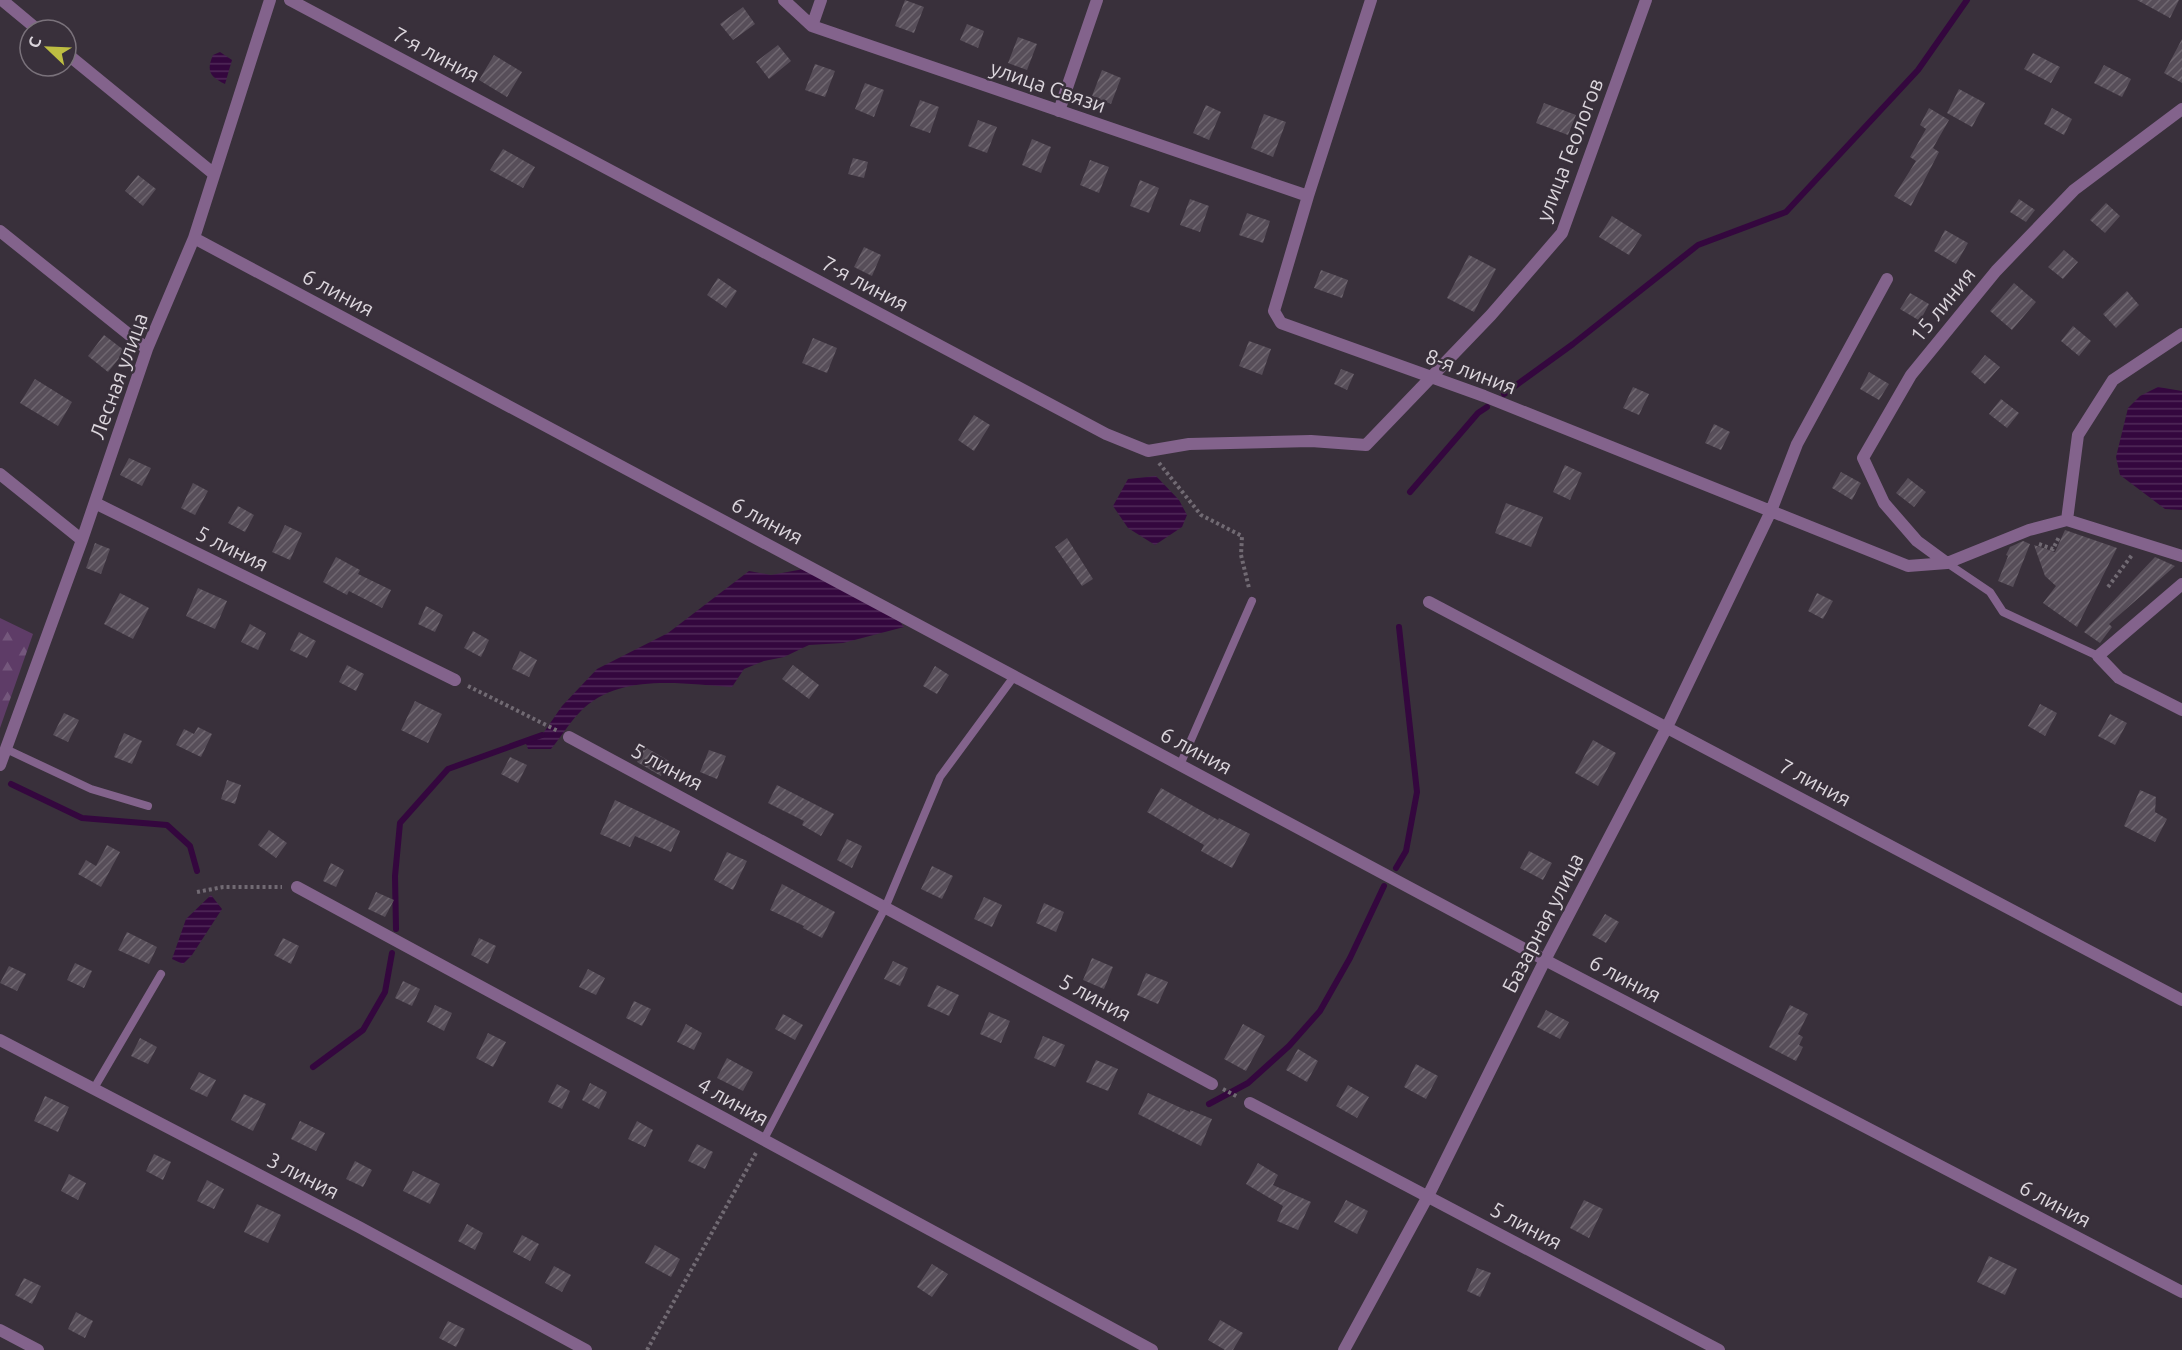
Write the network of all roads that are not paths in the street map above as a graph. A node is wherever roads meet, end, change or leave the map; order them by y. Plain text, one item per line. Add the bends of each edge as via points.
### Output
1 (2, 0) edge
2 (270, 0) edge
3 (290, 0) edge
4 (784, 0) edge
5 (821, 0) edge
6 (1097, 0) edge
7 (1371, 0) edge
8 (1646, 0) edge
9 (24, 18) edge
10 (812, 26) junction
11 (78, 63) edge
12 (2182, 109) edge
13 (1059, 111) junction
14 (214, 174) junction
15 (1308, 196) junction
16 (0, 231) edge
17 (194, 238) junction
18 (1887, 279) dead end
19 (2182, 334) edge
20 (147, 349) junction
21 (1431, 379) junction
22 (0, 474) edge
23 (95, 503) junction
24 (1771, 511) junction
25 (2067, 520) junction
26 (82, 540) junction
27 (2182, 556) edge
28 (1947, 563) junction
29 (2182, 584) edge
30 (1252, 601) road end
31 (1429, 602) dead end
32 (2098, 656) junction
33 (1015, 675) junction
34 (455, 680) road end
35 (2182, 710) edge
36 (1667, 727) junction
37 (569, 737) road end
38 (6, 749) junction
39 (0, 765) edge
40 (1180, 765) junction
41 (148, 806) dead end
42 (297, 887) road end
43 (885, 908) junction
44 (1545, 960) junction
45 (161, 974) dead end
46 (2182, 1000) edge
47 (0, 1040) edge
48 (1212, 1084) road end
49 (93, 1090) junction
50 (1250, 1103) road end
51 (762, 1140) junction
52 (1428, 1196) junction
53 (2182, 1292) edge
54 (0, 1330) edge
55 (38, 1350) edge
56 (586, 1350) edge
57 (1152, 1350) edge
58 (1344, 1350) edge
59 (1719, 1350) edge

1 - 9 street
2 - 14 street, Лесная улица
3 - 21 street, 7-я линия via 1106,434 1148,451 1189,444 1311,441 1366,445
4 - 10 street, улица Связи
5 - 10 street
6 - 13 street
7 - 15 street, 8-я линия
8 - 21 street, улица Геологов via 1562,232
10 - 13 street, улица Связи
11 - 14 street
12 - 28 street, 15 линия via 2074,190 1996,271 1911,375 1863,458 1884,503 1917,541
13 - 15 street, улица Связи
14 - 17 street, Лесная улица
15 - 21 street, 8-я линия via 1274,311 1281,323
16 - 20 street
17 - 20 street, Лесная улица
17 - 33 street, 6 линия
18 - 24 street, Базарная улица via 1797,444
19 - 25 street via 2113,380 2078,435
20 - 23 street, Лесная улица
21 - 24 street, 8-я линия via 1484,396
22 - 26 street
23 - 26 street, Лесная улица
23 - 34 street, 5 линия
24 - 28 street, 8-я линия via 1908,566
24 - 36 street, Базарная улица
25 - 27 street
25 - 28 street, 8-я линия via 2029,530
26 - 38 street, Лесная улица
28 - 32 lane via 1990,592 2003,612
29 - 32 street
30 - 40 lane
31 - 36 street, 7 линия
32 - 35 street via 2119,678
33 - 40 street, 6 линия
33 - 43 lane via 940,777
36 - 44 street, Базарная улица
36 - 46 street, 7 линия
37 - 43 street, 5 линия
38 - 39 street, Лесная улица
38 - 41 lane via 92,789
40 - 44 street, 6 линия
42 - 51 street, 4 линия
43 - 48 street, 5 линия
43 - 51 lane
44 - 52 street, Базарная улица
44 - 53 street, 6 линия
45 - 49 lane
47 - 49 street, 3 линия
49 - 56 street, 3 линия
50 - 52 street, 5 линия
51 - 57 street, 4 линия
52 - 58 street, Базарная улица
52 - 59 street, 5 линия
54 - 55 street

